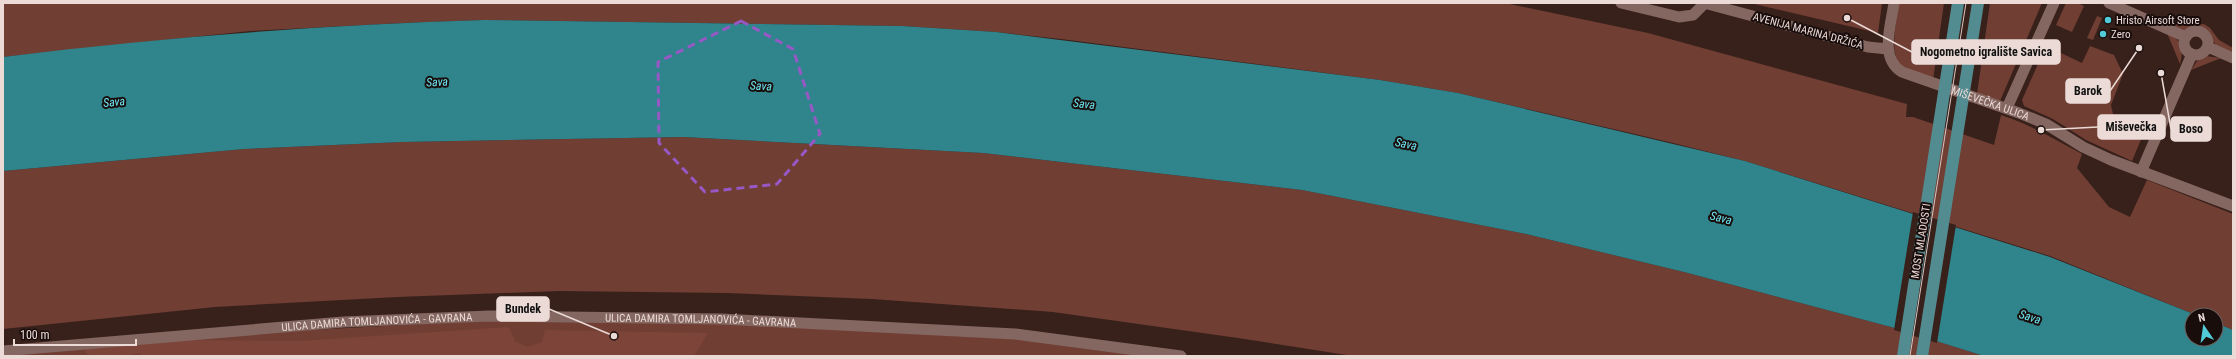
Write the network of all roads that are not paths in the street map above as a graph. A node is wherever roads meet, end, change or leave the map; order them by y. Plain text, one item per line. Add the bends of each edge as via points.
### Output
1 (1621, 3) edge
2 (1894, 3) edge
3 (1958, 3) edge
4 (1978, 3) edge
5 (2054, 3) edge
6 (2109, 3) edge
7 (1704, 4) edge
8 (2186, 37) junction
9 (2208, 47) junction
10 (1888, 49) junction
11 (2192, 54) junction
12 (2233, 58) edge
13 (2007, 108) junction
14 (2141, 172) junction
15 (2233, 206) edge
16 (3, 351) edge
17 (1182, 356) edge
18 (1903, 356) edge
19 (1922, 356) edge

1 - 7 street, AVENIJA MARINA DRŽIĆA via 1679,17 1693,15
2 - 10 street
3 - 18 main road, MOST MLADOSTI
4 - 19 main road, MOST MLADOSTI
5 - 13 street
6 - 8 street
7 - 10 street, AVENIJA MARINA DRŽIĆA via 1868,47
8 - 9 street via 2195,31 2202,32 2207,38
8 - 11 street via 2184,45
9 - 11 street via 2202,54
9 - 12 street
10 - 13 street, MIŠEVEČKA ULICA via 1893,65 1902,72
11 - 14 street
13 - 14 street, MIŠEVEČKA ULICA via 2046,124 2083,148
14 - 15 street, MIŠEVEČKA ULICA
16 - 17 street, ULICA DAMIRA TOMLJANOVIĆA - GAVRANA via 343,322 489,316 698,318 1015,334

